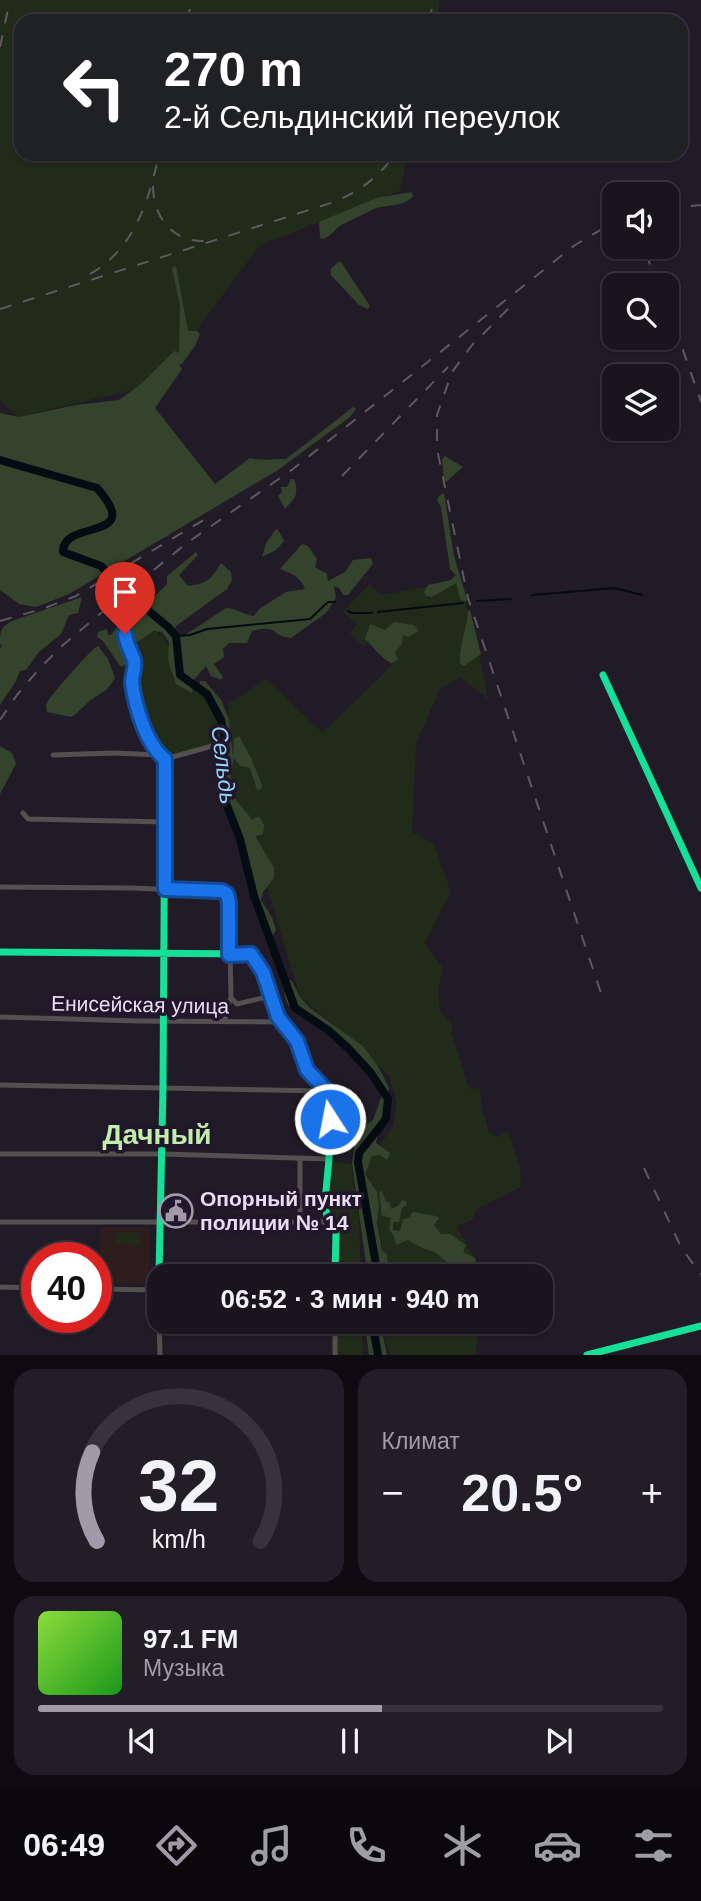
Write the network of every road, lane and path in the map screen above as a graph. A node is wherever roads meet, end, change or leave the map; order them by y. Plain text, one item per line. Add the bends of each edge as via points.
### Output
1 (125, 634) dead end
2 (603, 675) dead end
3 (216, 745) dead end
4 (54, 755) dead end
5 (163, 757) junction
6 (23, 813) dead end
7 (166, 822) junction
8 (0, 887) edge
9 (701, 888) edge
10 (165, 889) junction
11 (0, 953) edge
12 (164, 955) junction
13 (229, 955) junction
14 (271, 996) junction
15 (231, 998) junction
16 (0, 1017) edge
17 (164, 1020) junction
18 (225, 1022) junction
19 (280, 1022) junction
20 (0, 1085) edge
21 (163, 1088) junction
22 (327, 1091) junction
23 (0, 1154) edge
24 (162, 1154) junction
25 (300, 1158) junction
26 (329, 1159) junction
27 (0, 1222) edge
28 (161, 1222) junction
29 (329, 1222) junction
30 (300, 1223) junction
31 (159, 1264) edge
32 (335, 1264) edge
33 (0, 1287) edge
34 (21, 1288) edge
35 (112, 1289) edge
36 (147, 1290) edge
37 (701, 1326) edge
38 (159, 1334) edge
39 (335, 1334) edge
40 (160, 1355) edge
41 (335, 1355) edge
42 (587, 1355) edge

1 - 5 street via 134,660 135,702
2 - 9 street
3 - 5 street
4 - 5 street
5 - 7 street
6 - 7 street via 28,819
7 - 10 street
8 - 10 street
10 - 12 street
10 - 13 street via 227,894
11 - 12 street
12 - 13 street
12 - 17 street
13 - 14 street via 251,954
13 - 15 street
14 - 15 street via 237,1004
14 - 19 street
15 - 18 street
16 - 17 street, Енисейская улица
17 - 18 street, Енисейская улица
17 - 21 street
18 - 19 street, Енисейская улица
19 - 22 street via 293,1033 307,1070
20 - 21 street
21 - 22 street
21 - 24 street
22 - 26 street
23 - 24 street
24 - 25 street
24 - 28 street
25 - 26 street
25 - 30 street
26 - 29 street via 325,1192
27 - 28 street
28 - 30 street
28 - 31 street
29 - 30 street
29 - 32 street via 336,1232
33 - 34 street
35 - 36 street
37 - 42 street
38 - 40 street
39 - 41 street

